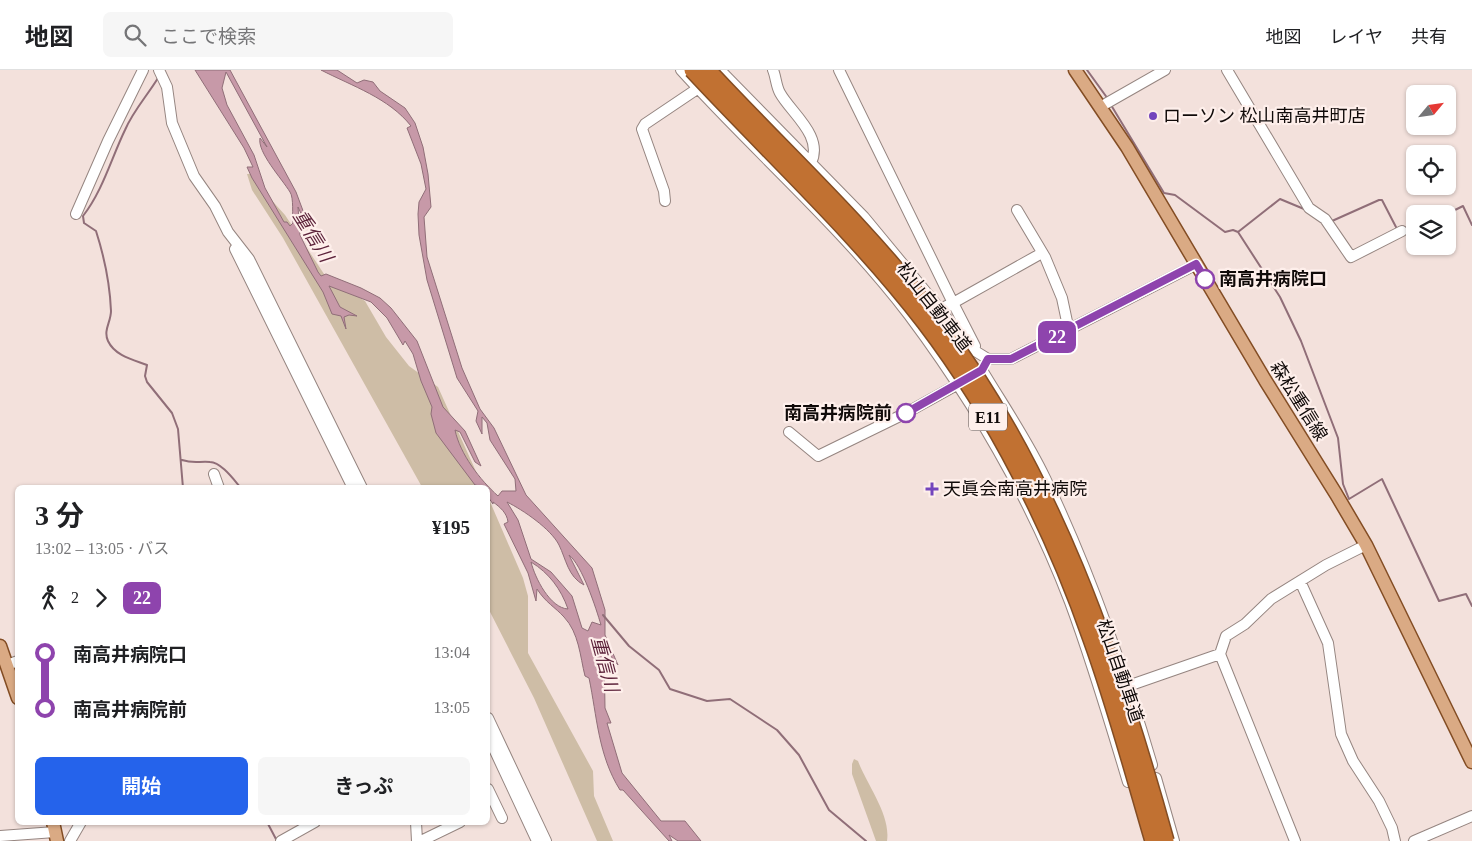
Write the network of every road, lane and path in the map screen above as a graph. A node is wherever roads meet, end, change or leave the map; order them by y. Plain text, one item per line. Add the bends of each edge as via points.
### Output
1 (143, 70) edge
2 (159, 70) edge
3 (680, 70) edge
4 (692, 70) edge
5 (719, 70) edge
6 (773, 70) edge
7 (839, 70) edge
8 (1075, 70) edge
9 (1165, 70) edge
10 (1228, 70) edge
11 (697, 88) junction
12 (1100, 107) junction
13 (811, 163) junction
14 (665, 201) dead end
15 (1017, 210) dead end
16 (76, 214) dead end
17 (1402, 231) dead end
18 (228, 232) junction
19 (1042, 253) junction
20 (1196, 264) junction
21 (953, 303) junction
22 (940, 308) junction
23 (1069, 331) junction
24 (974, 351) junction
25 (988, 359) junction
26 (982, 370) junction
27 (957, 385) junction
28 (789, 432) dead end
29 (214, 474) dead end
30 (218, 485) edge
31 (349, 485) edge
32 (361, 485) edge
33 (1366, 546) junction
34 (1300, 581) junction
35 (0, 646) edge
36 (1220, 654) junction
37 (12, 663) edge
38 (15, 680) edge
39 (1128, 686) junction
40 (490, 722) edge
41 (490, 740) edge
42 (1468, 743) edge
43 (1472, 762) edge
44 (492, 807) edge
45 (1472, 816) edge
46 (502, 818) dead end
47 (79, 825) edge
48 (310, 825) edge
49 (416, 825) edge
50 (454, 825) edge
51 (55, 832) edge
52 (0, 836) edge
53 (70, 841) edge
54 (281, 841) edge
55 (417, 841) edge
56 (421, 841) edge
57 (537, 841) edge
58 (546, 841) edge
59 (1146, 841) edge
60 (1153, 841) edge
61 (1166, 841) edge
62 (1174, 841) edge
63 (1295, 841) edge
64 (1395, 841) edge
65 (1414, 841) edge

1 - 16 street
2 - 18 street via 167,87 172,122 194,176
3 - 11 street
4 - 60 highway, 松山自動車道 / E11, bridge via 885,274 959,370 990,421 1060,562 1091,638
5 - 13 street
5 - 61 highway, 松山自動車道 / E11, bridge via 894,266 934,316 1000,415 1037,482 1103,634
6 - 13 street via 781,94 809,131 813,154
7 - 21 street
8 - 12 main road, 森松重信線
9 - 12 street
10 - 17 street via 1309,208 1325,219 1351,257
11 - 14 street via 642,128
11 - 27 street via 878,279 913,321
12 - 20 main road, 森松重信線
13 - 22 street via 864,217
15 - 19 street
18 - 31 street
18 - 32 street via 249,259
19 - 21 street
19 - 23 street via 1062,298
20 - 23 street
20 - 33 main road, 森松重信線
21 - 22 street
21 - 24 street via 975,346
22 - 24 street
23 - 25 street via 1011,359
24 - 25 street
25 - 26 street
26 - 27 street
26 - 39 street via 1044,477 1094,592
27 - 28 street via 818,456
27 - 59 street via 990,437 1021,496 1069,601
29 - 30 street
33 - 34 street
33 - 42 main road, 森松重信線
34 - 36 street via 1271,599 1226,636
34 - 64 street via 1328,643 1341,734 1353,761 1379,801
35 - 37 main road
36 - 39 street
36 - 63 street
37 - 38 main road
39 - 62 street
40 - 58 street
41 - 57 street
42 - 43 main road, 森松重信線
44 - 46 street
45 - 65 street
47 - 53 street
48 - 54 street
49 - 55 street
50 - 56 street
51 - 52 street

